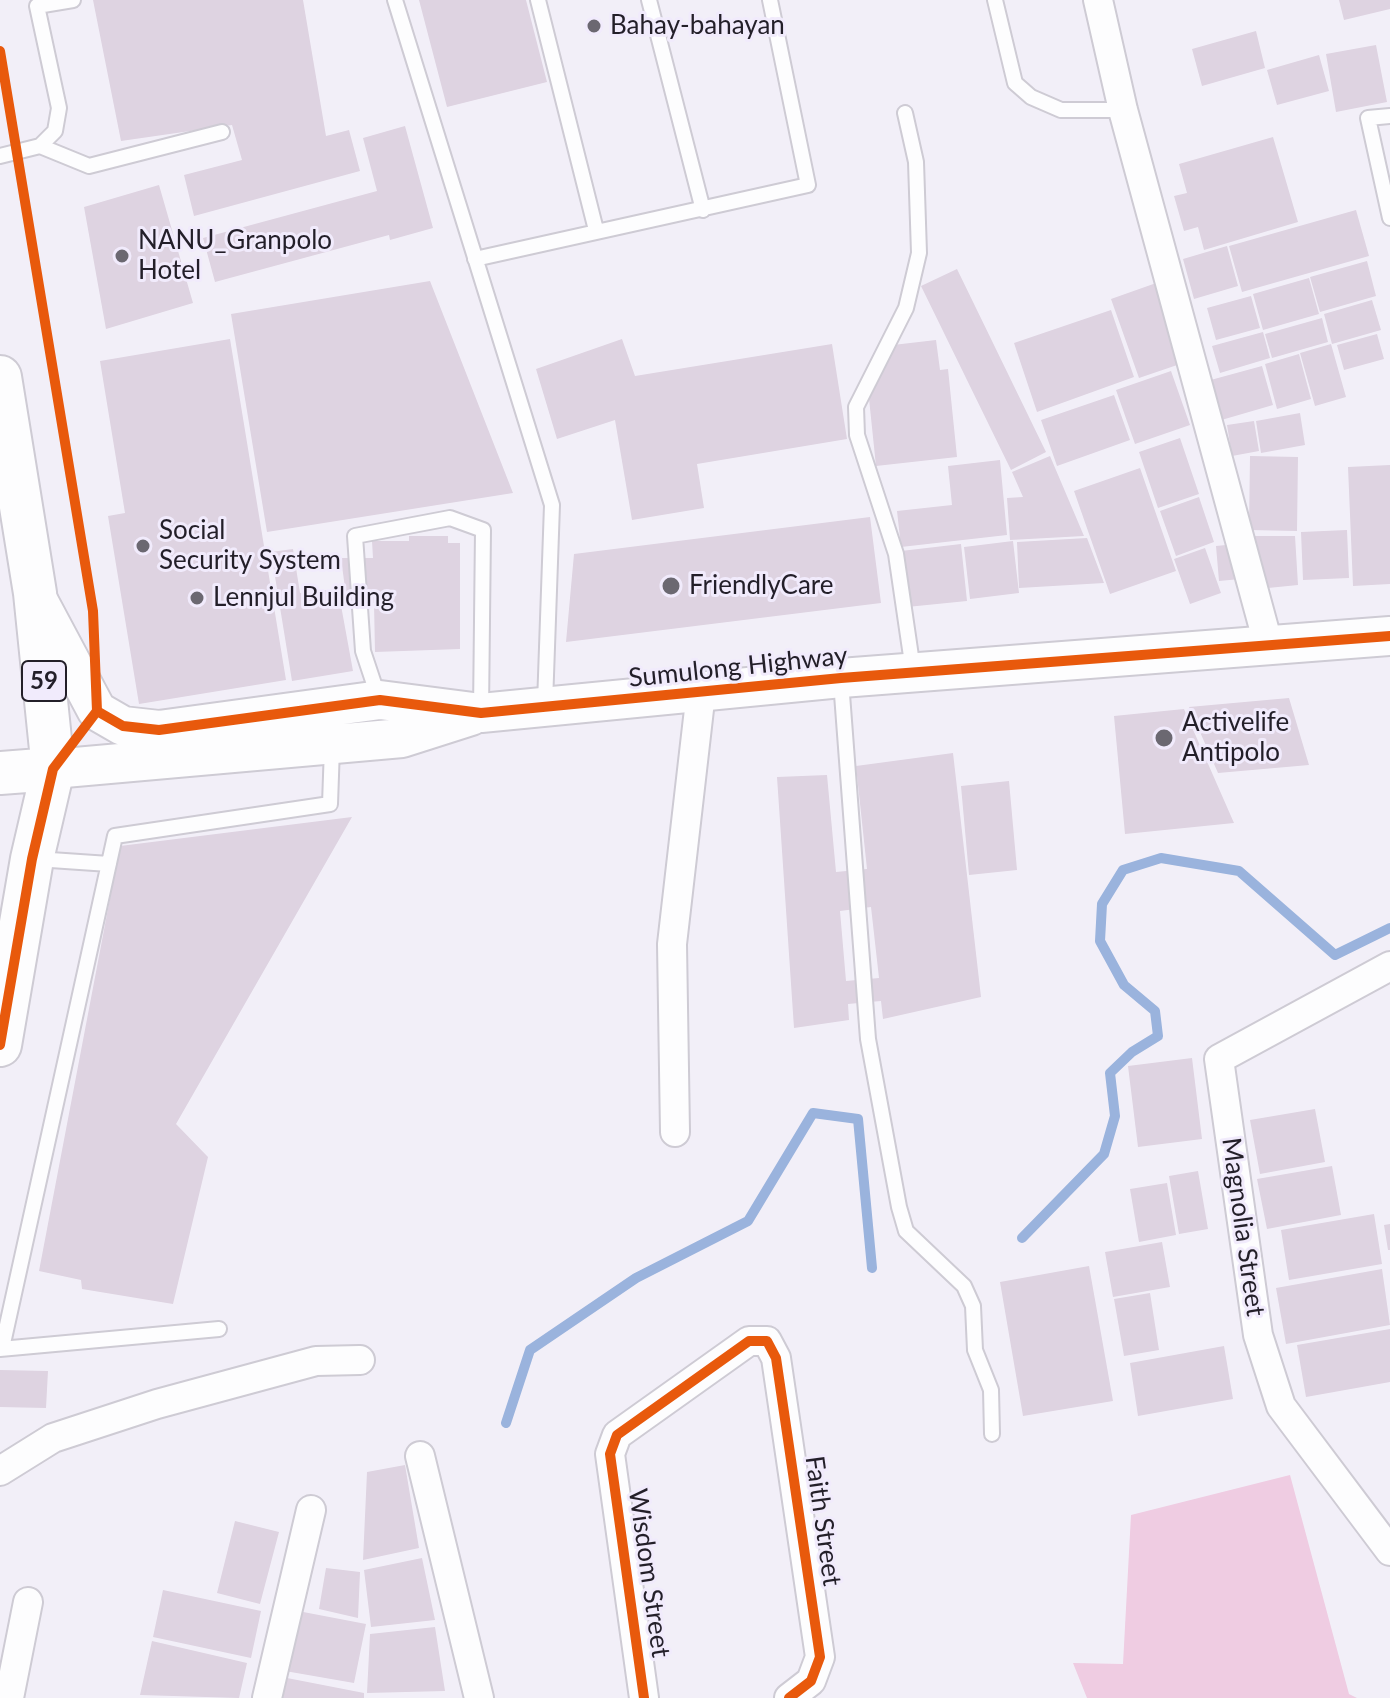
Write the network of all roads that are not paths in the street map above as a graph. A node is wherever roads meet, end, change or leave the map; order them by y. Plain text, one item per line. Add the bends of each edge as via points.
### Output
1 (73, 0) edge
2 (395, 0) edge
3 (538, 0) edge
4 (649, 0) edge
5 (770, 0) edge
6 (995, 0) edge
7 (1098, 0) edge
8 (1123, 110) junction
9 (905, 113) dead end
10 (1390, 116) edge
11 (222, 132) dead end
12 (40, 146) junction
13 (0, 156) edge
14 (703, 210) junction
15 (1390, 218) edge
16 (596, 230) junction
17 (475, 259) junction
18 (0, 377) edge
19 (35, 593) junction
20 (1390, 636) edge
21 (1269, 647) junction
22 (914, 673) junction
23 (841, 678) junction
24 (701, 692) junction
25 (380, 700) junction
26 (545, 708) junction
27 (481, 713) junction
28 (332, 743) junction
29 (53, 769) junction
30 (0, 773) edge
31 (32, 859) junction
32 (109, 864) junction
33 (1390, 966) edge
34 (0, 1045) edge
35 (675, 1132) dead end
36 (4, 1323) edge
37 (219, 1329) dead end
38 (1, 1349) edge
39 (360, 1360) dead end
40 (992, 1434) dead end
41 (610, 1454) joint
42 (420, 1456) dead end
43 (0, 1471) edge
44 (311, 1510) dead end
45 (1390, 1551) edge
46 (28, 1602) dead end
47 (9, 1698) edge
48 (267, 1698) edge
49 (479, 1698) edge
50 (644, 1698) edge
51 (789, 1698) edge

1 - 12 lane via 37,6 59,108 55,131
2 - 17 lane
3 - 16 lane
4 - 14 lane
5 - 14 lane via 808,185
6 - 8 lane via 1015,83 1031,97 1061,110
7 - 8 street
8 - 21 street
9 - 22 lane via 916,162 919,253 906,308 856,407 857,435 896,554
10 - 15 lane via 1368,118
11 - 12 lane via 89,166
12 - 13 lane
14 - 16 lane
16 - 17 lane
17 - 26 lane via 552,505
18 - 19 main road, 59
19 - 25 main road, Sumulong Highway via 97,711 123,726 159,730
19 - 29 main road, 59
20 - 21 main road, Sumulong Highway
21 - 22 main road, Sumulong Highway
22 - 23 main road, Sumulong Highway
23 - 24 main road, Sumulong Highway
23 - 40 lane via 868,1039 899,1207 906,1231 964,1286 973,1306 975,1350 991,1390
24 - 26 main road, Sumulong Highway
24 - 35 street via 672,944
25 - 27 main road, Sumulong Highway
25 - 27 lane via 363,651 355,536 450,518 483,530
26 - 27 main road, Sumulong Highway
27 - 28 main road, Sumulong Highway via 402,738
28 - 29 main road, Sumulong Highway
28 - 32 lane via 330,804 115,836
29 - 30 main road, Sumulong Highway
29 - 31 main road
31 - 32 lane
31 - 34 main road
32 - 36 lane
33 - 45 street, Magnolia Street via 1219,1059 1258,1335 1281,1406
36 - 38 lane
37 - 38 lane
39 - 43 street via 316,1361 157,1404 53,1438
41 - 50 street, Wisdom Street
41 - 51 street, Faith Street via 617,1435 749,1341 767,1341 776,1358 820,1657 811,1681
42 - 49 street
44 - 48 street
46 - 47 street

